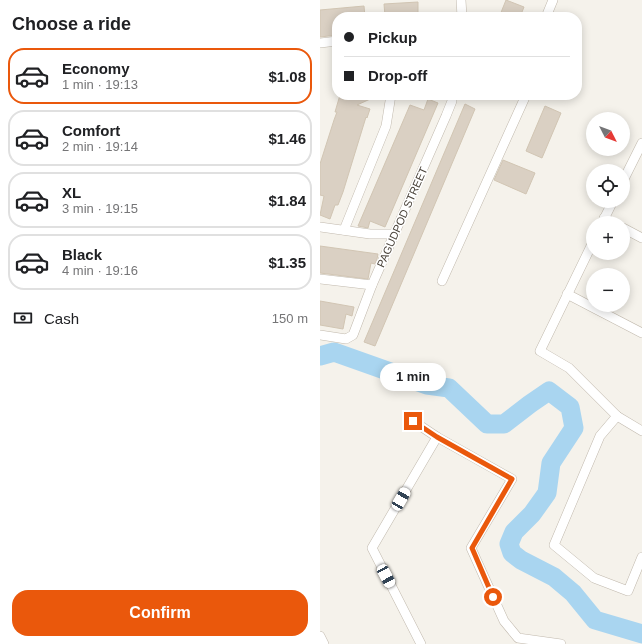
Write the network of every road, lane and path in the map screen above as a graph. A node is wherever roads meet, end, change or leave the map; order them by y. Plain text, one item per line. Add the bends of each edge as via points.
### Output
1 (461, 0) edge
2 (553, 0) edge
3 (462, 12) edge
4 (548, 12) edge
5 (332, 41) edge
6 (320, 42) edge
7 (390, 100) edge
8 (452, 100) edge
9 (524, 100) edge
10 (642, 144) edge
11 (630, 167) edge
12 (320, 227) edge
13 (344, 230) junction
14 (630, 232) edge
15 (394, 234) junction
16 (642, 238) edge
17 (586, 256) edge
18 (320, 279) edge
19 (442, 281) dead end
20 (372, 285) junction
21 (567, 294) junction
22 (642, 333) edge
23 (320, 335) edge
24 (618, 416) junction
25 (413, 421) dead end
26 (642, 431) edge
27 (437, 437) junction
28 (642, 557) edge
29 (320, 636) edge
30 (324, 644) edge
31 (421, 644) edge
32 (561, 644) edge

1 - 3 street
2 - 4 street
5 - 6 street
7 - 13 street via 386,126
8 - 15 street, PAGUDPOD STREET
9 - 19 street
10 - 11 street
12 - 13 street
13 - 15 street
14 - 16 street
15 - 20 street, PAGUDPOD STREET
17 - 21 street
18 - 20 street
20 - 23 street, PAGUDPOD STREET via 350,338
21 - 22 street
21 - 24 street via 540,351 569,368
24 - 26 street
24 - 28 street via 600,436 554,545 594,578 628,591
25 - 27 street
27 - 31 street via 372,548
27 - 32 street via 512,479 472,548 504,621 518,638
29 - 30 street

